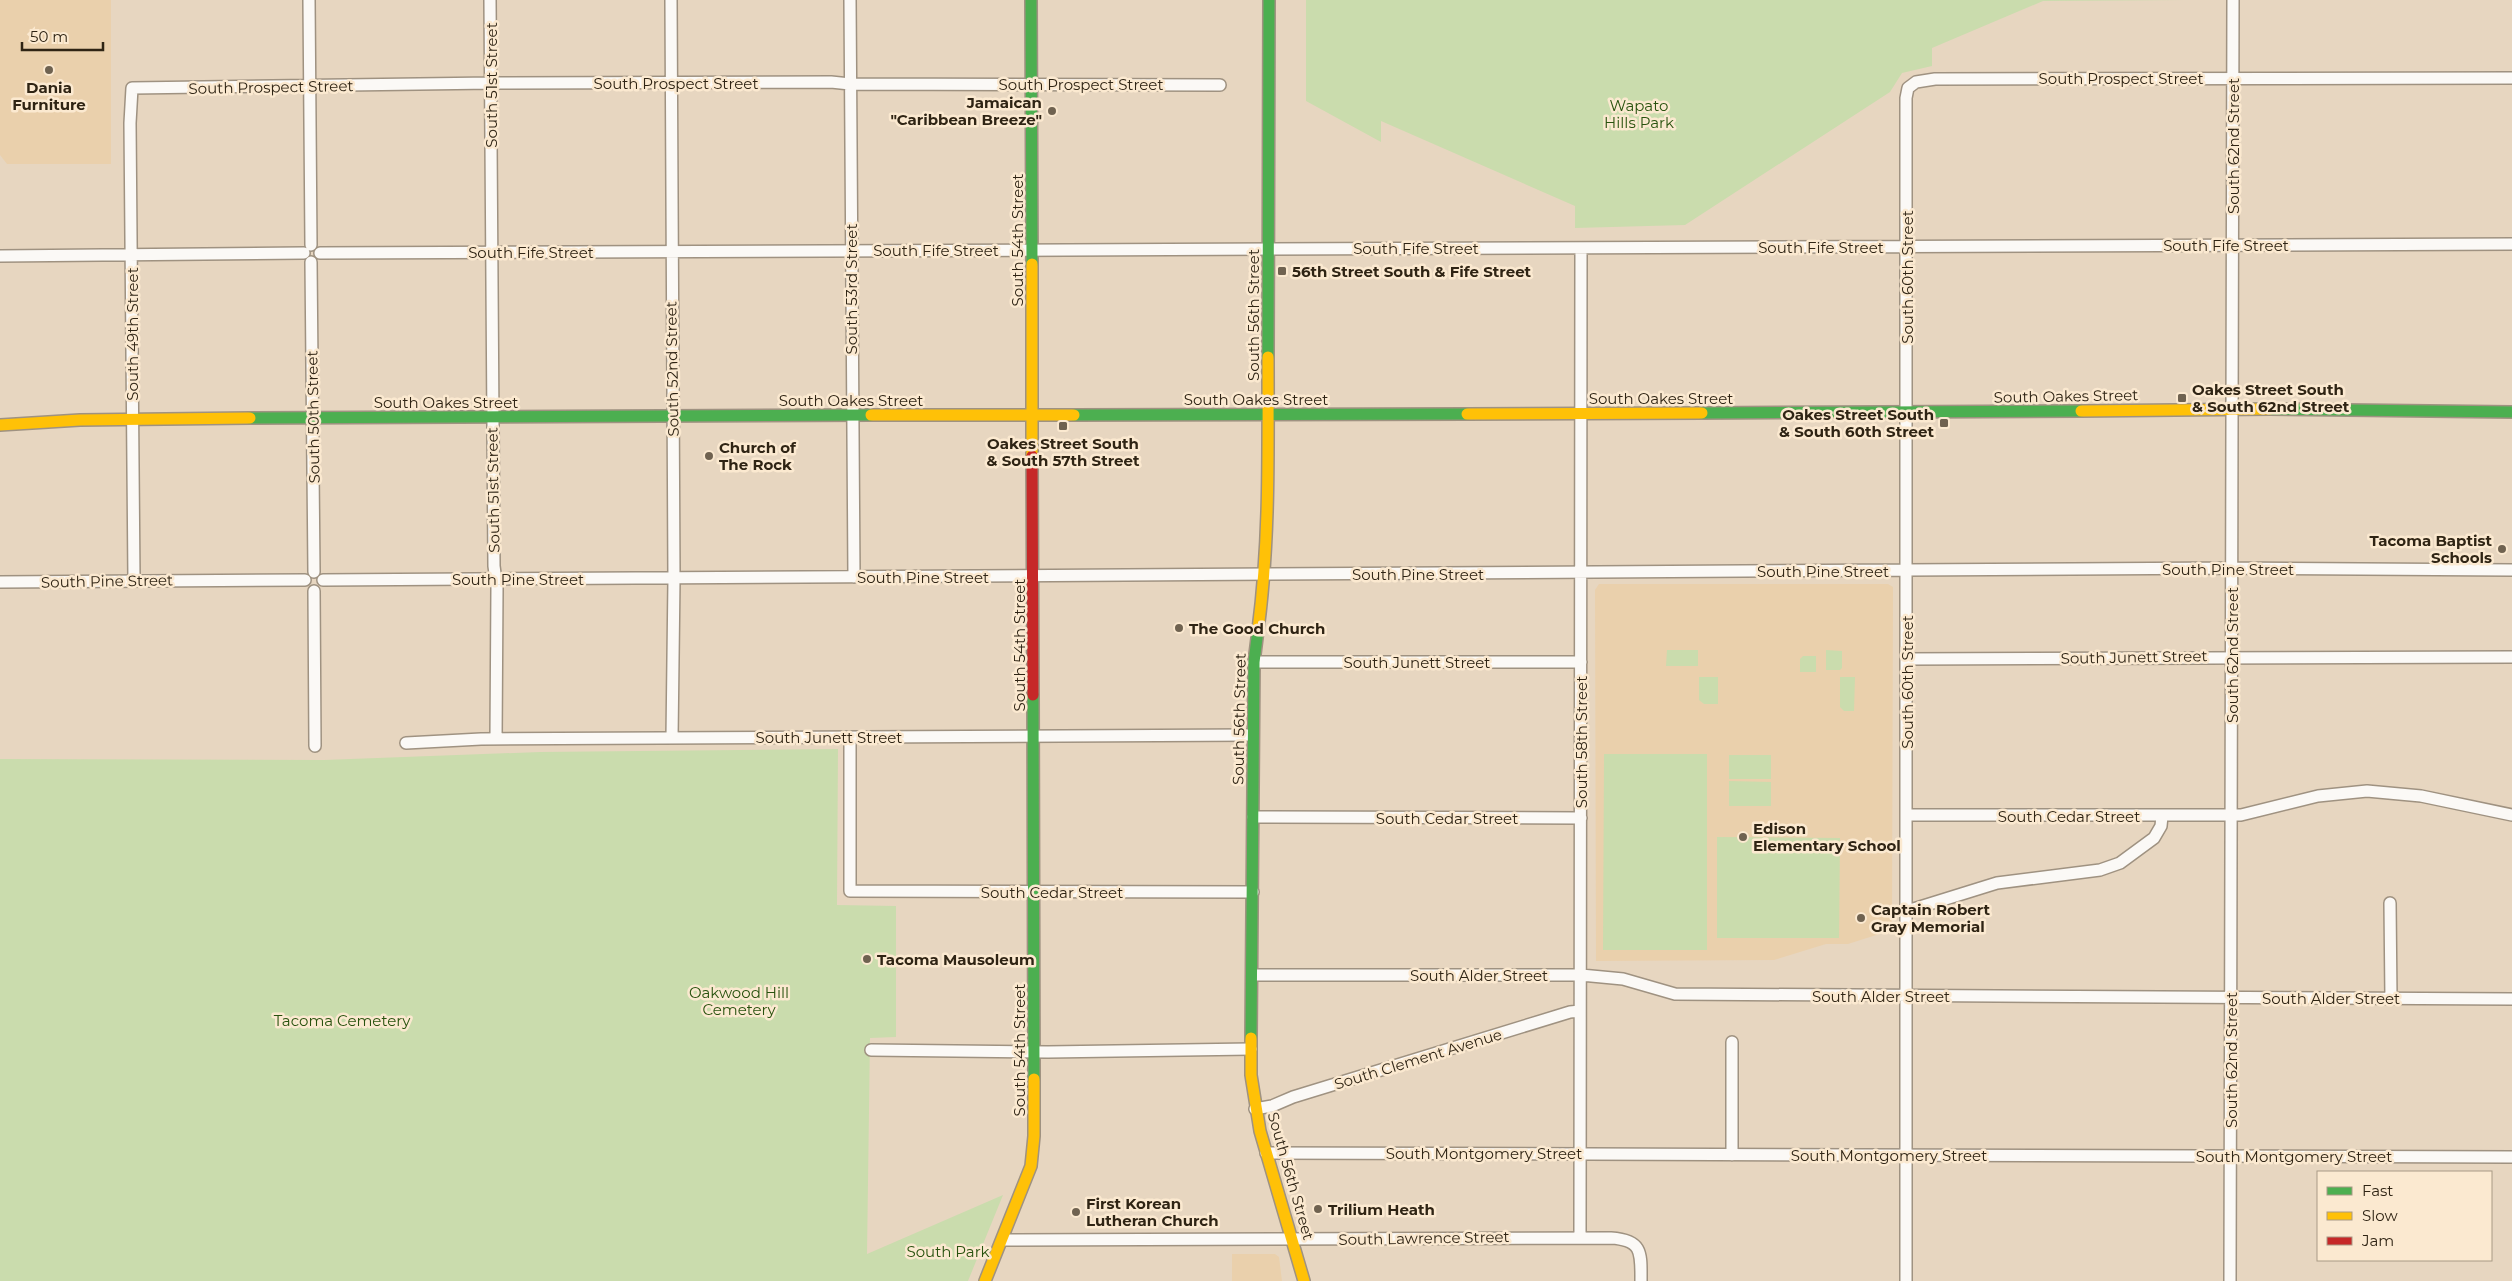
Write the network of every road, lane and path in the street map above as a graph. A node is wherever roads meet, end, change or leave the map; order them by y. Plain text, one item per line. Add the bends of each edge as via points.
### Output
1 (309, 0) edge
2 (490, 0) edge
3 (671, 0) edge
4 (850, 0) edge
5 (1031, 0) edge
6 (1268, 0) edge
7 (2233, 0) edge
8 (2234, 78) junction
9 (2512, 78) edge
10 (492, 83) junction
11 (673, 83) junction
12 (1032, 83) junction
13 (850, 84) junction
14 (1911, 84) joint
15 (1220, 85) dead end
16 (311, 87) junction
17 (132, 88) joint
18 (2512, 244) edge
19 (2233, 245) junction
20 (1908, 246) junction
21 (1581, 248) junction
22 (1268, 249) junction
23 (1032, 250) junction
24 (852, 251) junction
25 (491, 252) junction
26 (671, 252) junction
27 (309, 253) junction
28 (132, 255) junction
29 (0, 256) edge
30 (2232, 409) junction
31 (2512, 412) edge
32 (1907, 413) junction
33 (1033, 414) junction
34 (1268, 414) junction
35 (1581, 414) junction
36 (852, 415) junction
37 (492, 417) junction
38 (673, 417) junction
39 (312, 418) junction
40 (133, 419) junction
41 (0, 425) edge
42 (2232, 568) junction
43 (2512, 570) edge
44 (1907, 571) junction
45 (1581, 573) junction
46 (1265, 575) junction
47 (319, 576) junction
48 (1034, 576) junction
49 (854, 578) junction
50 (494, 579) junction
51 (674, 579) junction
52 (134, 580) junction
53 (305, 580) junction
54 (0, 582) edge
55 (314, 591) junction
56 (2232, 656) junction
57 (2512, 657) edge
58 (1907, 659) junction
59 (1254, 662) junction
60 (1581, 662) junction
61 (1252, 735) junction
62 (1035, 736) junction
63 (850, 737) junction
64 (672, 738) junction
65 (496, 739) junction
66 (406, 743) dead end
67 (315, 746) dead end
68 (1907, 815) junction
69 (2232, 815) junction
70 (2512, 815) edge
71 (2162, 816) junction
72 (1253, 817) junction
73 (1581, 818) junction
74 (1034, 892) junction
75 (1254, 892) junction
76 (2390, 903) dead end
77 (1907, 911) junction
78 (1253, 975) junction
79 (1581, 975) junction
80 (1907, 996) junction
81 (2231, 998) junction
82 (2391, 999) junction
83 (2512, 999) edge
84 (1580, 1011) junction
85 (1732, 1042) dead end
86 (1251, 1049) junction
87 (871, 1050) dead end
88 (1035, 1051) junction
89 (1255, 1109) junction
90 (1266, 1152) junction
91 (1580, 1154) junction
92 (1732, 1155) junction
93 (1906, 1155) junction
94 (2231, 1156) junction
95 (2512, 1157) edge
96 (1580, 1237) junction
97 (1003, 1240) junction
98 (1294, 1240) junction
99 (985, 1281) edge
100 (1304, 1281) edge
101 (1641, 1281) edge
102 (1906, 1281) edge
103 (2230, 1281) edge

1 - 16 street, South 50th Street
2 - 10 street, South 51st Street
3 - 11 street, South 52nd Street
4 - 13 street, South 53rd Street
5 - 12 street, South 54th Street
6 - 22 street, South 56th Street
7 - 8 street, South 62nd Street
8 - 9 street, South Prospect Street
8 - 14 street, South Prospect Street via 1935,79
8 - 19 street, South 62nd Street
10 - 11 street, South Prospect Street
10 - 16 street, South Prospect Street
10 - 25 street, South 51st Street
11 - 13 street, South Prospect Street
11 - 26 street, South 52nd Street
12 - 13 street, South Prospect Street
12 - 15 street, South Prospect Street
12 - 23 street, South 54th Street
13 - 24 street, South 53rd Street
14 - 20 street, South 60th Street via 1906,90
16 - 17 street, South Prospect Street
16 - 27 street, South 50th Street
17 - 28 street, South 49th Street
18 - 19 street, South Fife Street
19 - 20 street, South Fife Street
19 - 30 street, South 62nd Street
20 - 21 street, South Fife Street
20 - 32 street, South 60th Street
21 - 22 street, South Fife Street
21 - 35 street, South 58th Street
22 - 23 street, South Fife Street
22 - 34 street, South 56th Street
23 - 24 street, South Fife Street
23 - 33 street, South 54th Street
24 - 26 street, South Fife Street
24 - 36 street, South 53rd Street
25 - 26 street, South Fife Street
25 - 27 street, South Fife Street via 320,253 319,248
25 - 37 street, South 51st Street
26 - 38 street, South 52nd Street
27 - 28 street
27 - 39 street, South 50th Street
28 - 29 street
28 - 40 street, South 49th Street
30 - 31 street, South Oakes Street
30 - 32 street, South Oakes Street
30 - 42 street, South 62nd Street
32 - 35 street, South Oakes Street
32 - 44 street, South 60th Street
33 - 34 street, South Oakes Street
33 - 36 street, South Oakes Street
33 - 48 street, South 54th Street
34 - 35 street, South Oakes Street
34 - 46 street, South 56th Street
35 - 45 street, South 58th Street
36 - 38 street, South Oakes Street
36 - 49 street, South 53rd Street
37 - 38 street, South Oakes Street
37 - 39 street, South Oakes Street
37 - 50 street, South 51st Street
38 - 51 street, South 52nd Street
39 - 40 street, South Oakes Street
39 - 47 street, South 50th Street
40 - 41 street, South Oakes Street
40 - 52 street, South 49th Street
42 - 43 street, South Pine Street
42 - 44 street, South Pine Street
42 - 56 street, South 62nd Street
44 - 45 street, South Pine Street
44 - 58 street, South 60th Street
45 - 46 street, South Pine Street
45 - 60 street, South 58th Street
46 - 48 street, South Pine Street
46 - 59 street, South 56th Street
47 - 50 street, South Pine Street
47 - 53 street via 307,575
47 - 55 street via 322,586
48 - 49 street, South Pine Street
48 - 62 street, South 54th Street
49 - 51 street, South Pine Street
50 - 51 street, South Pine Street
50 - 65 street, South 51st Street via 497,588
51 - 64 street, South 52nd Street
52 - 53 street, South Pine Street
52 - 54 street, South Pine Street
53 - 55 street via 308,589
55 - 67 street
56 - 57 street, South Junett Street
56 - 58 street, South Junett Street
56 - 69 street, South 62nd Street
58 - 68 street, South 60th Street
59 - 60 street, South Junett Street
59 - 61 street, South 56th Street
60 - 73 street, South 58th Street
61 - 62 street, South Junett Street
61 - 72 street, South 56th Street
62 - 63 street, South Junett Street
62 - 74 street, South 54th Street
63 - 64 street, South Junett Street
63 - 74 street, South Cedar Street via 850,891
64 - 65 street, South Junett Street
65 - 66 street, South Junett Street
68 - 71 street, South Cedar Street
68 - 77 street, South 60th Street
69 - 70 street via 2318,796 2367,791 2421,796
69 - 71 street, South Cedar Street
69 - 81 street, South 62nd Street
71 - 77 street via 2154,838 2120,862 2100,870 1997,883
72 - 73 street, South Cedar Street
72 - 75 street, South 56th Street
73 - 79 street, South 58th Street
74 - 75 street, South Cedar Street
74 - 88 street, South 54th Street
75 - 78 street, South 56th Street
76 - 82 street
77 - 80 street, South 60th Street
78 - 79 street, South Alder Street
78 - 86 street, South 56th Street
79 - 80 street, South Alder Street via 1623,979 1675,994
79 - 84 street, South 58th Street
80 - 81 street, South Alder Street
80 - 93 street, South 60th Street
81 - 82 street, South Alder Street
81 - 94 street, South 62nd Street
82 - 83 street, South Alder Street
84 - 89 street, South Clement Avenue
84 - 91 street, South 58th Street
85 - 92 street
86 - 88 street
86 - 89 street, South 56th Street
87 - 88 street
88 - 97 street, South 54th Street via 1031,1166
89 - 90 street, South 56th Street
90 - 91 street, South Montgomery Street
90 - 98 street, South 56th Street
91 - 92 street, South Montgomery Street
91 - 96 street, South 58th Street
92 - 93 street, South Montgomery Street
93 - 94 street, South Montgomery Street
93 - 102 street, South 60th Street
94 - 95 street, South Montgomery Street
94 - 103 street, South 62nd Street
96 - 98 street, South Lawrence Street
96 - 101 street, South Lawrence Street via 1618,1238 1635,1244 1641,1254
97 - 98 street, South Lawrence Street
97 - 99 street, South 54th Street
98 - 100 street, South 56th Street

